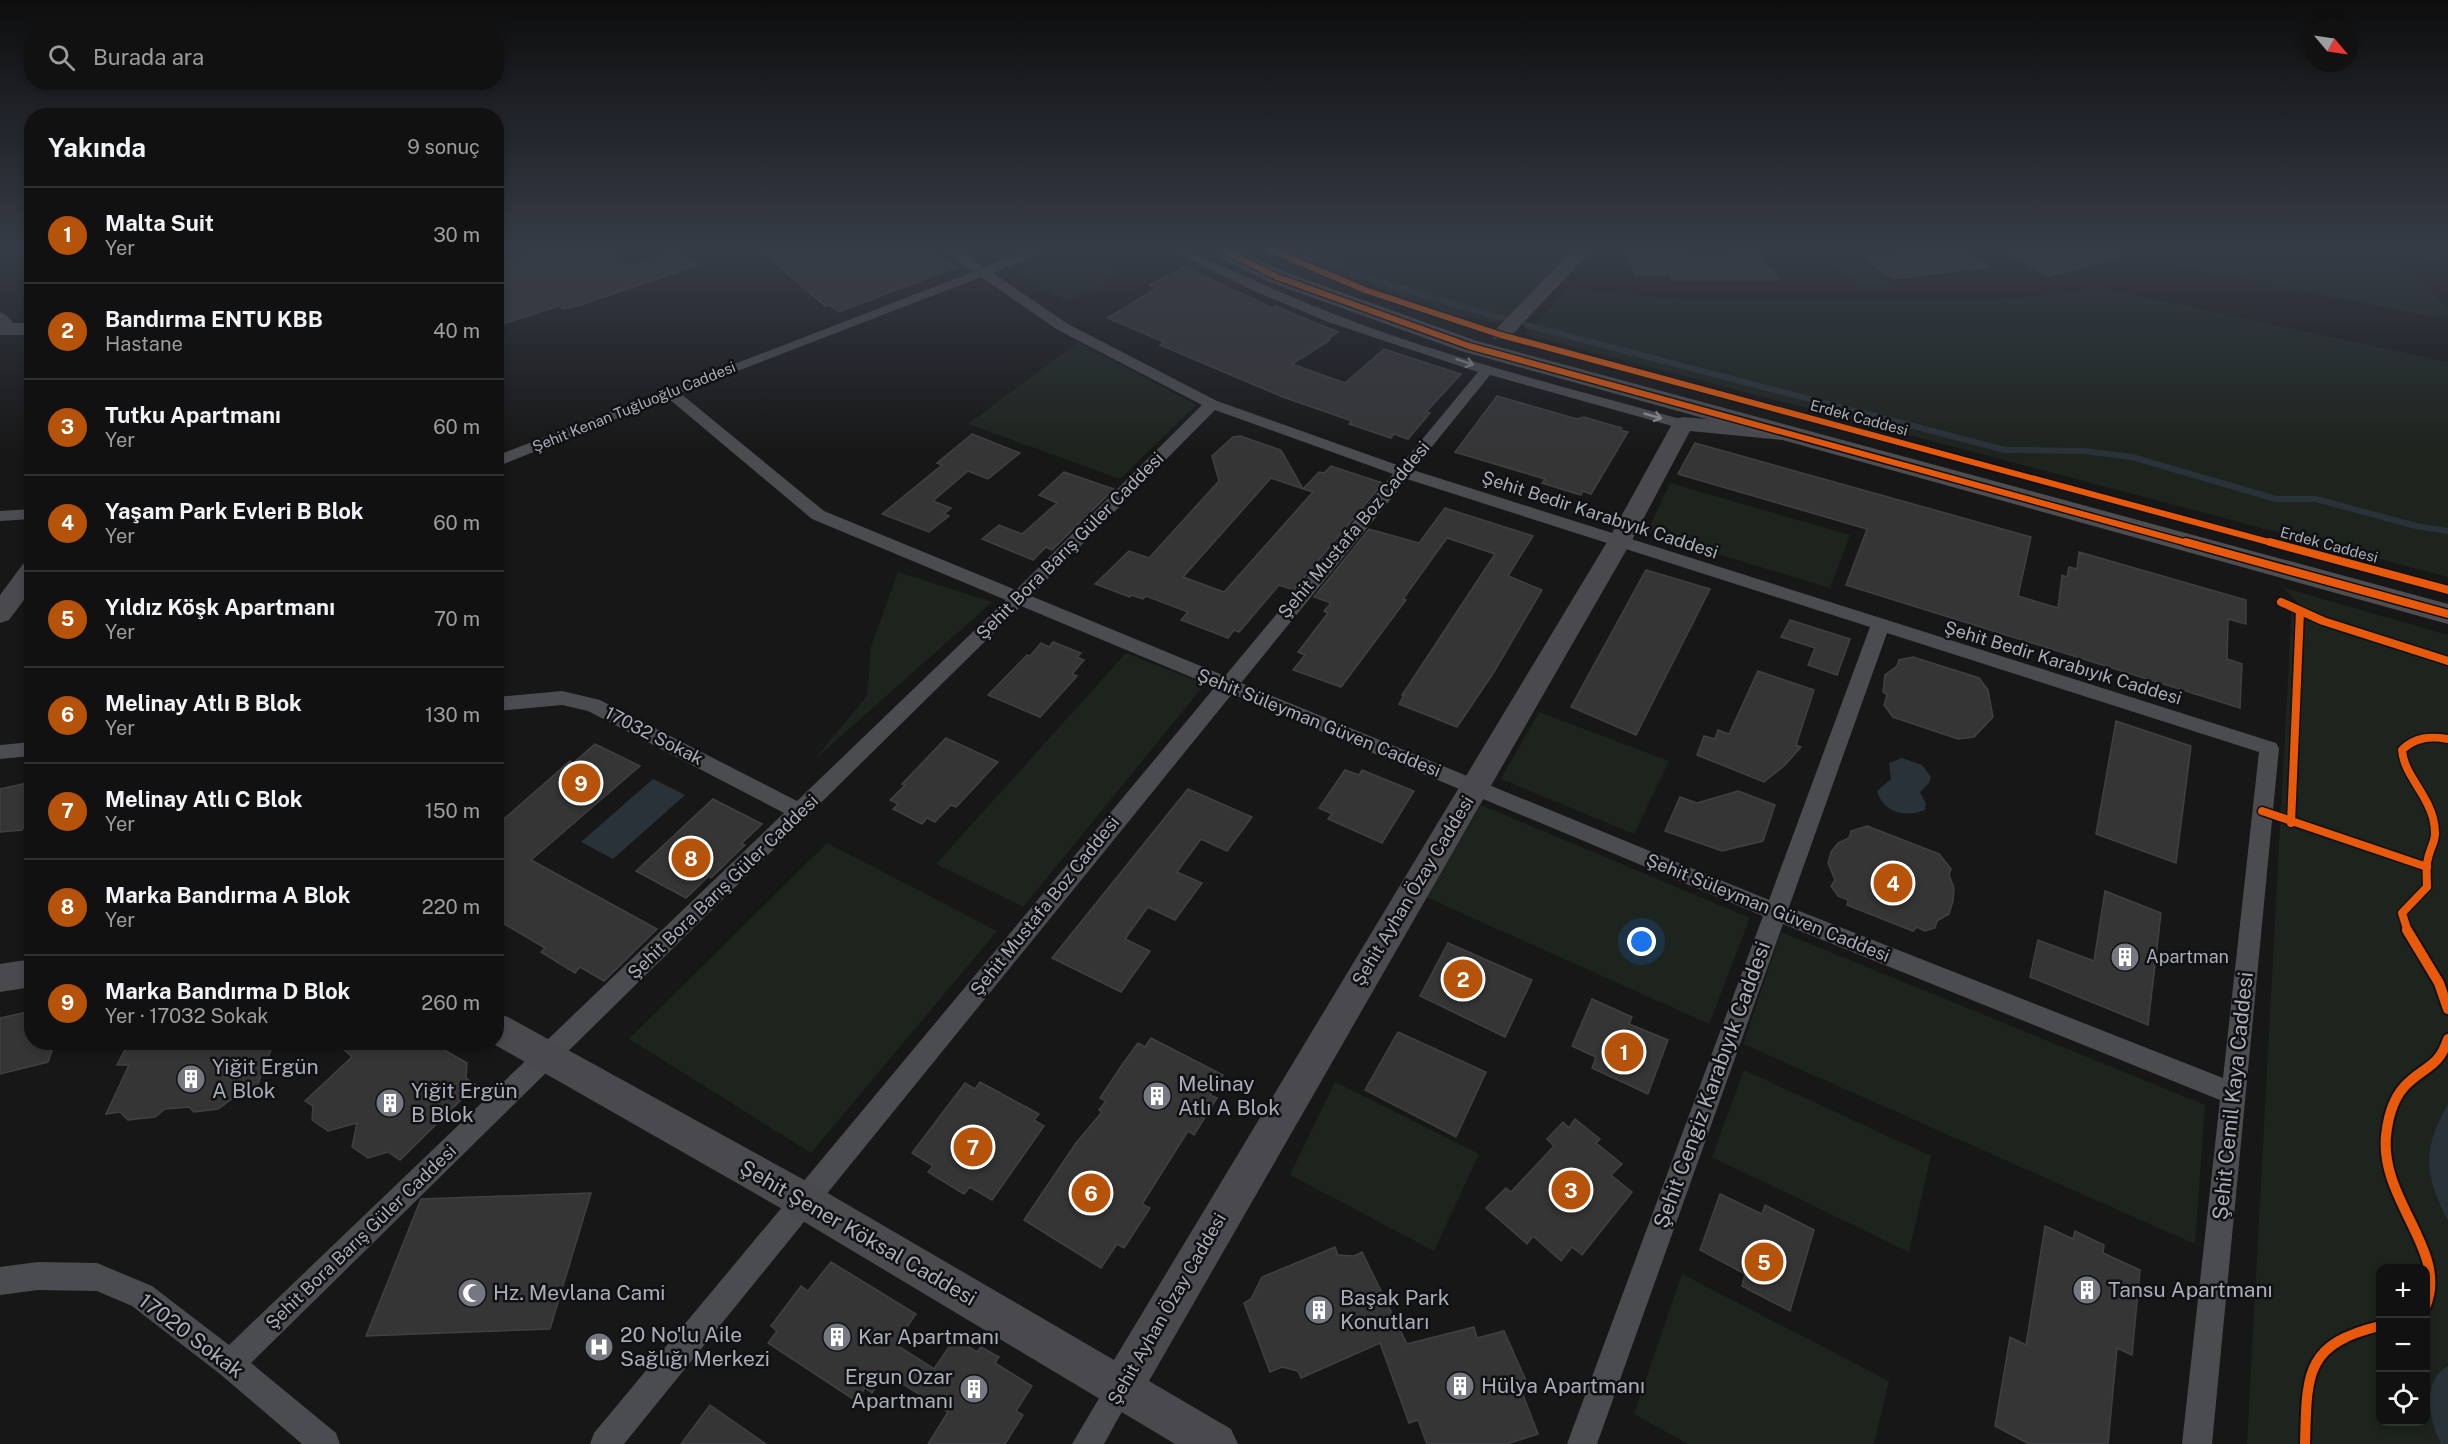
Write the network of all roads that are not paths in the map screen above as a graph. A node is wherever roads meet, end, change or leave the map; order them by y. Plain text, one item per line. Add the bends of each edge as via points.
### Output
1 (866, 317) edge
2 (1049, 317) edge
3 (1333, 317) edge
4 (1389, 317) edge
5 (1448, 317) edge
6 (1518, 317) edge
7 (3, 325) edge
8 (24, 328) edge
9 (1501, 335) junction
10 (1488, 369) junction
11 (670, 392) junction
12 (1212, 404) junction
13 (1683, 424) junction
14 (1786, 433) junction
15 (504, 459) edge
16 (1402, 472) junction
17 (24, 514) edge
18 (0, 516) edge
19 (1619, 542) junction
20 (24, 581) edge
21 (2448, 590) edge
22 (1020, 598) junction
23 (0, 614) edge
24 (2448, 614) edge
25 (1880, 626) junction
26 (1226, 685) junction
27 (504, 703) edge
28 (2269, 748) joint
29 (24, 750) edge
30 (0, 752) edge
31 (1475, 786) junction
32 (801, 812) junction
33 (1776, 912) junction
34 (24, 974) edge
35 (0, 978) edge
36 (504, 1033) edge
37 (547, 1057) junction
38 (2233, 1095) junction
39 (805, 1201) junction
40 (0, 1281) edge
41 (230, 1364) junction
42 (1121, 1388) junction
43 (325, 1444) edge
44 (605, 1444) edge
45 (1087, 1444) edge
46 (1216, 1444) edge
47 (1582, 1444) edge
48 (2197, 1444) edge

1 - 11 street, Şehit Kenan Tuğluoğlu Caddesi
2 - 12 street, Şehit Bedir Karabıyık Caddesi
3 -> 10 street
4 - 14 highway, Erdek Caddesi via 1469,346
5 - 9 highway, Erdek Caddesi
6 - 9 main road
7 - 8 main road
9 - 21 highway, Erdek Caddesi
10 -> 13 street
10 - 16 street, Şehit Mustafa Boz Caddesi
11 - 15 street, Şehit Kenan Tuğluoğlu Caddesi
11 - 22 street, Şehit Süleyman Güven Caddesi via 818,515
12 - 16 street, Şehit Bedir Karabıyık Caddesi
12 - 22 street, Şehit Bora Barış Güler Caddesi
13 - 14 main road
13 - 19 main road, Şehit Ayhan Özay Caddesi
14 - 24 highway, Erdek Caddesi
16 - 19 street, Şehit Bedir Karabıyık Caddesi
16 - 26 street, Şehit Mustafa Boz Caddesi
17 - 18 street
19 - 25 street, Şehit Bedir Karabıyık Caddesi
19 - 31 main road, Şehit Ayhan Özay Caddesi
20 - 23 main road
22 - 26 street, Şehit Süleyman Güven Caddesi
22 - 32 street, Şehit Bora Barış Güler Caddesi
25 - 28 street, Şehit Bedir Karabıyık Caddesi
25 - 33 street, Şehit Cengiz Karabıyık Caddesi
26 - 31 street, Şehit Süleyman Güven Caddesi
26 - 39 street, Şehit Mustafa Boz Caddesi
27 - 32 street, 17032 Sokak via 562,698 593,705
28 - 38 street, Şehit Cemil Kaya Caddesi
29 - 30 street
31 - 33 street, Şehit Süleyman Güven Caddesi
31 - 42 main road, Şehit Ayhan Özay Caddesi
32 - 37 street, Şehit Bora Barış Güler Caddesi
33 - 38 street, Şehit Süleyman Güven Caddesi
33 - 47 street, Şehit Cengiz Karabıyık Caddesi
34 - 35 main road
36 - 37 main road, Şehit Şener Köksal Caddesi
37 - 39 main road, Şehit Şener Köksal Caddesi
37 - 41 street, Şehit Bora Barış Güler Caddesi
38 - 48 street, Şehit Cemil Kaya Caddesi
39 - 42 main road, Şehit Şener Köksal Caddesi
39 - 44 street, Şehit Mustafa Boz Caddesi
40 - 41 street, 17020 Sokak via 38,1276 97,1276 142,1296
41 - 43 street, 17020 Sokak
42 - 45 street, Şehit Ayhan Özay Caddesi
42 - 46 main road, Şehit Şener Köksal Caddesi

